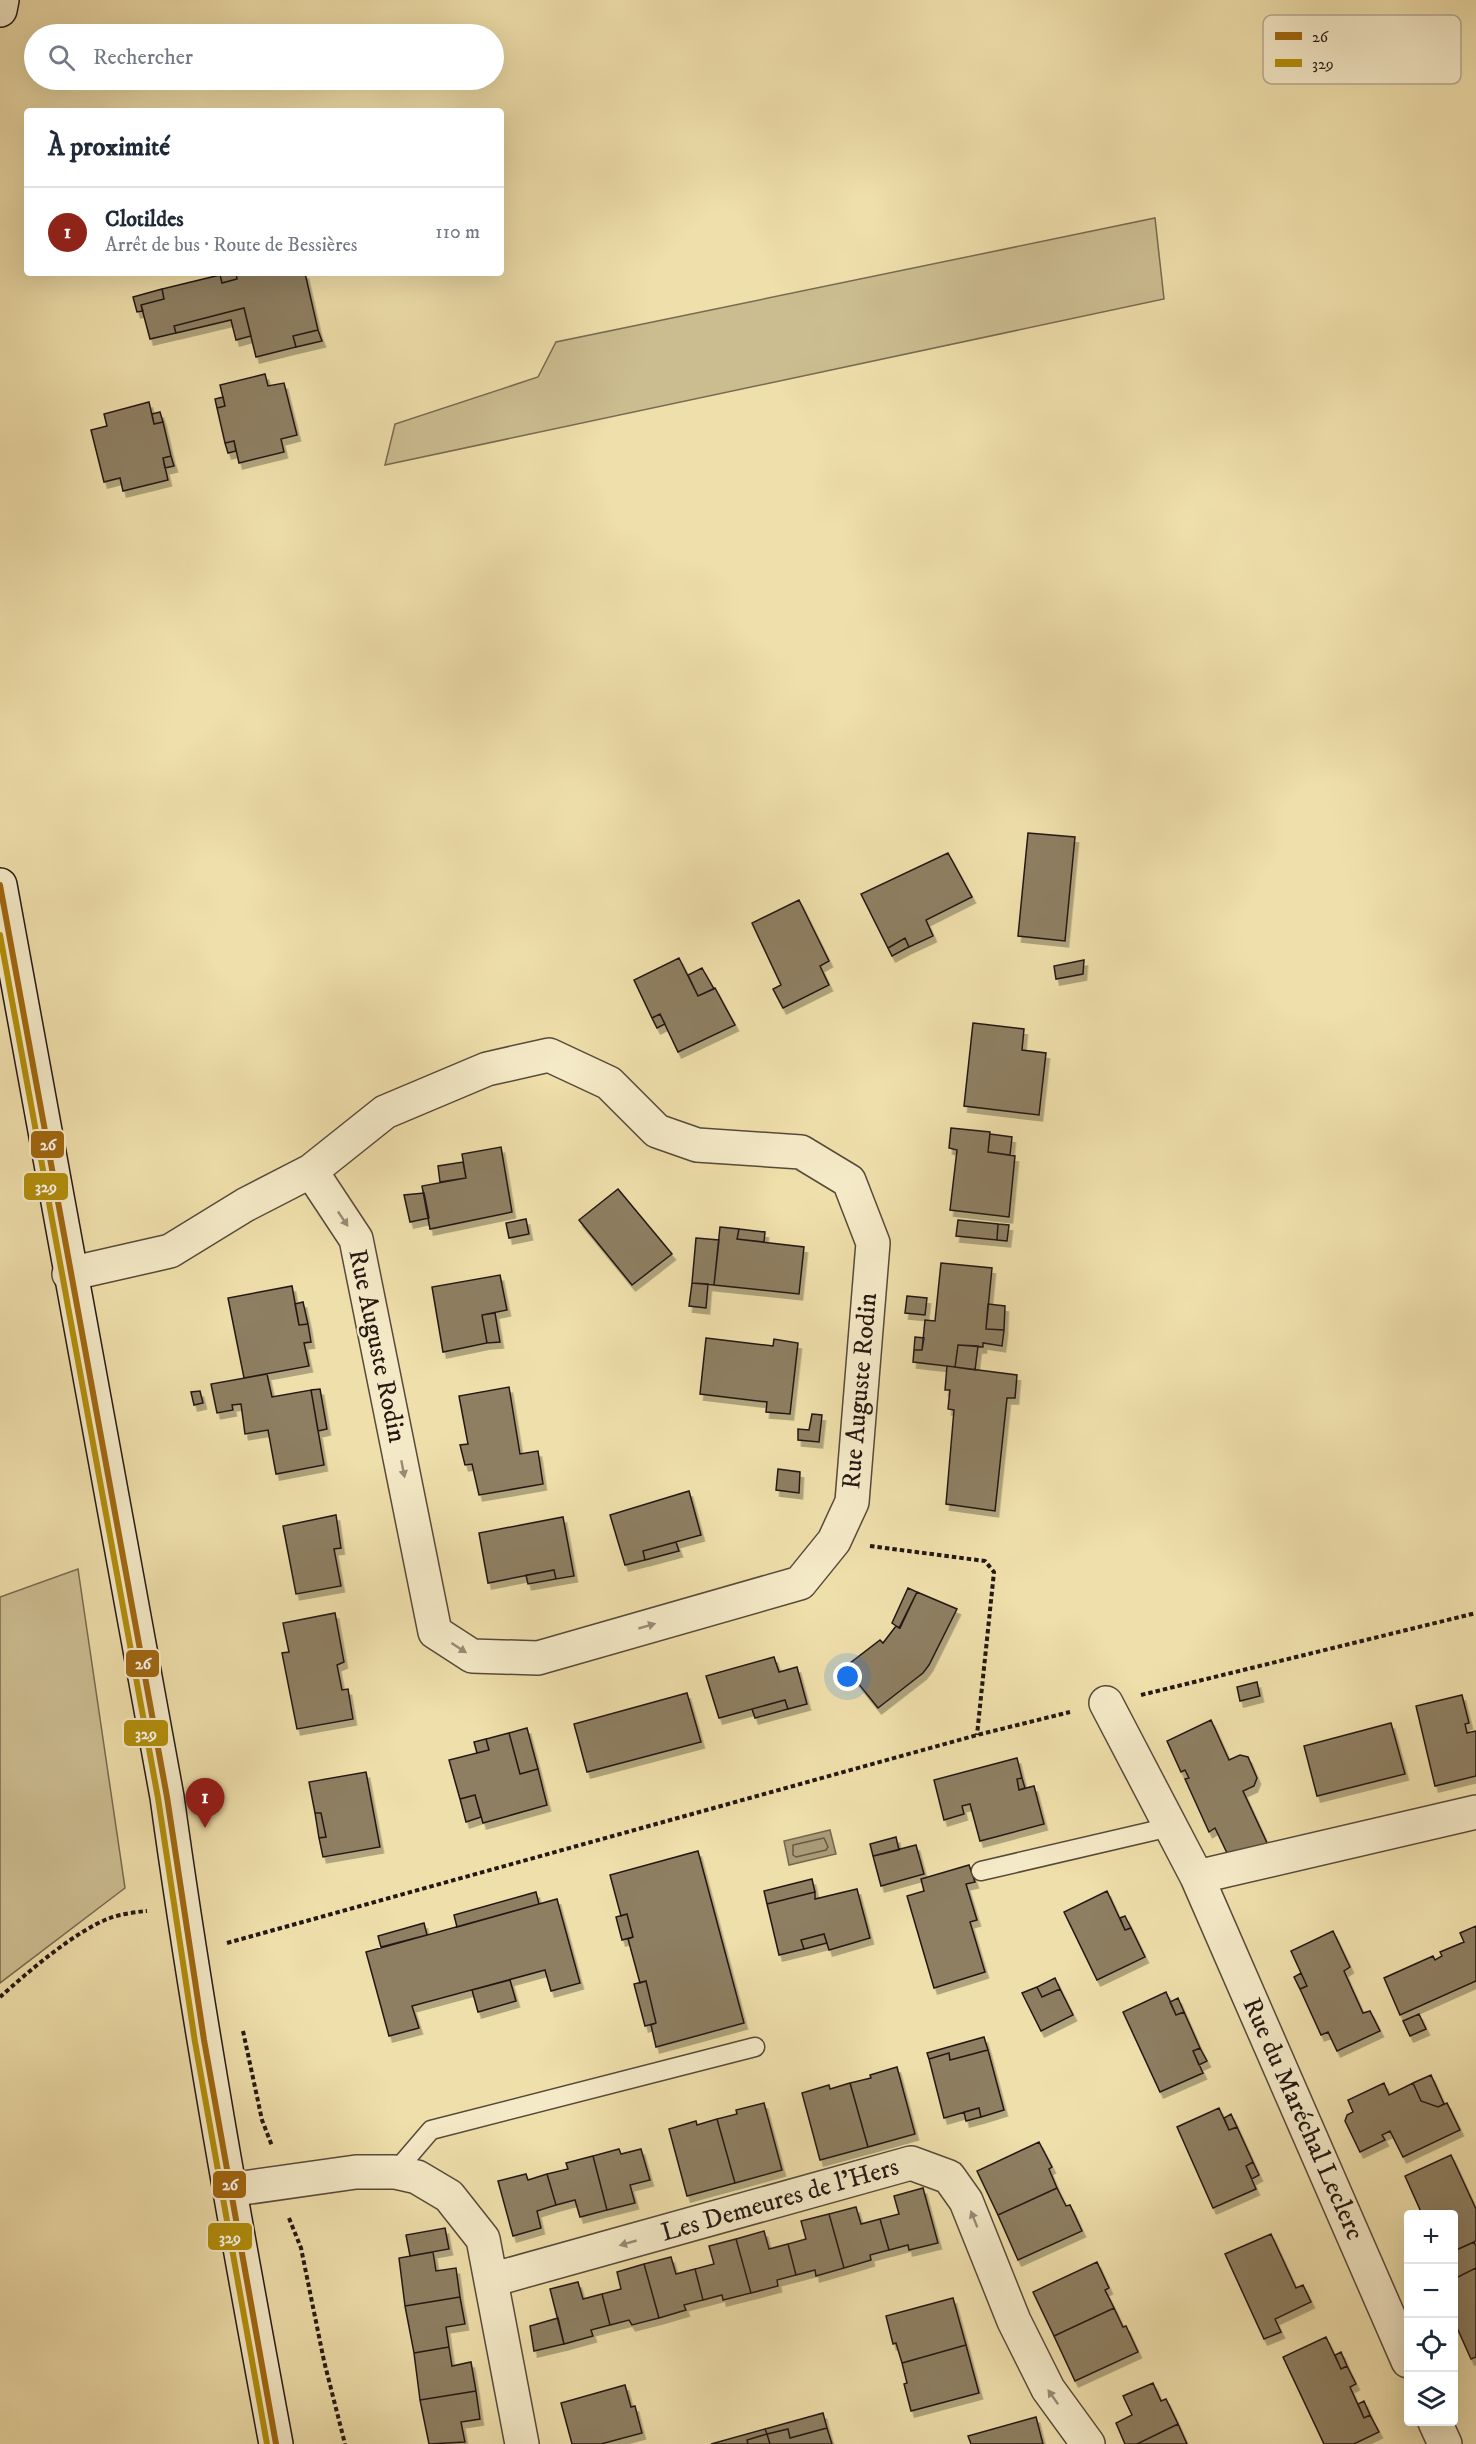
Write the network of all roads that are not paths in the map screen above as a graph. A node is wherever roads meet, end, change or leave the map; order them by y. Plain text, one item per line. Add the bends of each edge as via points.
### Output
1 (2, 0) edge
2 (0, 10) edge
3 (0, 885) edge
4 (311, 1171) junction
5 (69, 1274) junction
6 (1106, 1703) road end
7 (1476, 1812) edge
8 (1170, 1827) junction
9 (981, 1871) dead end
10 (1197, 1877) junction
11 (755, 2047) dead end
12 (395, 2172) junction
13 (229, 2190) junction
14 (491, 2280) junction
15 (1404, 2352) edge
16 (1437, 2426) edge
17 (276, 2444) edge
18 (522, 2444) edge
19 (1088, 2444) edge
20 (1445, 2444) edge

1 - 2 street
3 - 5 street
4 -> 4 street, Rue Auguste Rodin via 357,1239 435,1632 472,1656 538,1658 800,1583 834,1541 852,1502 873,1243 849,1181 801,1152 697,1145 657,1131 609,1083 549,1055 487,1069 385,1112
4 - 5 street, Rue Auguste Rodin via 170,1251
5 - 13 street via 166,1797 180,1904
6 - 8 street, Rue du Maréchal Leclerc
7 - 10 street
8 - 9 lane
8 - 10 street, Rue du Maréchal Leclerc
10 - 15 street, Rue du Maréchal Leclerc
11 - 12 lane via 431,2130
12 - 13 street via 356,2172
12 - 14 street via 417,2177 449,2196 483,2239
13 - 17 street
14 - 18 street
19 -> 14 street, Les Demeures de l'Hers via 1048,2389 1014,2322 966,2201 949,2176 910,2163
16 - 20 street

